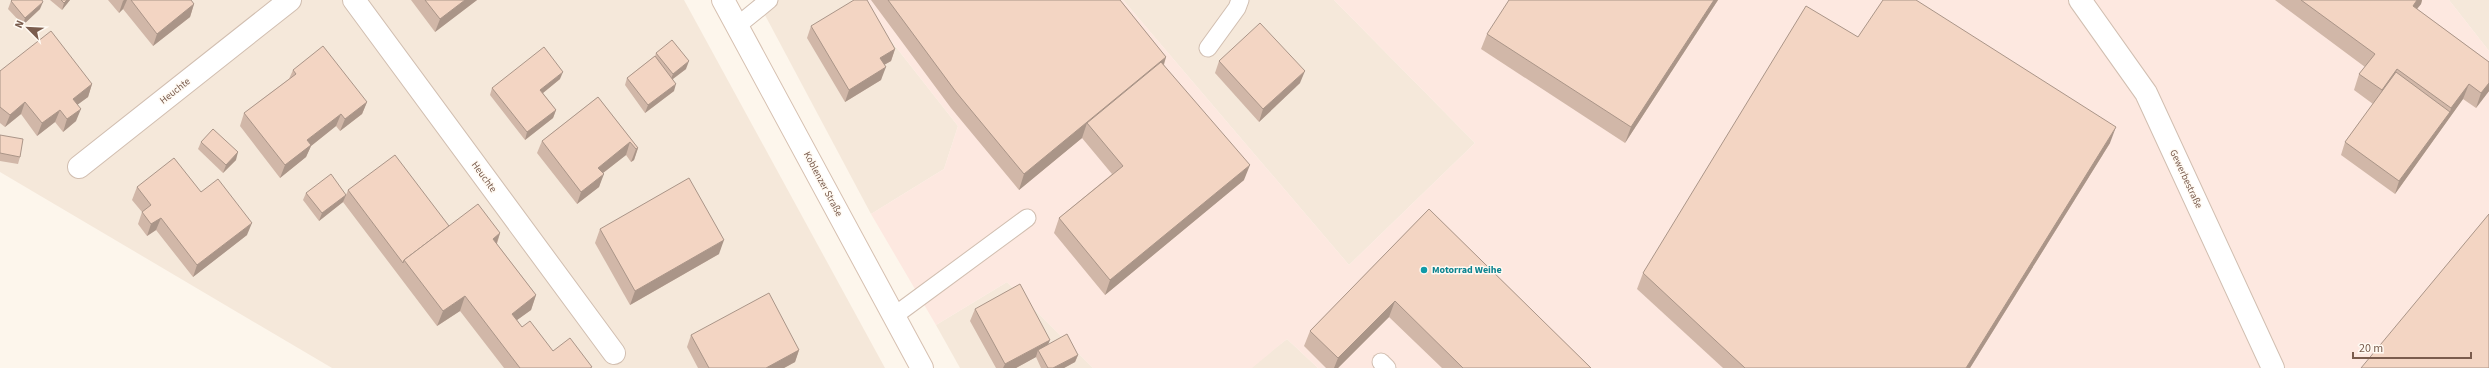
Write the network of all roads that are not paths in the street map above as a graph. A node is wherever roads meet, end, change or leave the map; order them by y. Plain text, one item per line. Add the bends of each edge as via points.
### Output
1 (290, 0) edge
2 (354, 0) edge
3 (723, 0) edge
4 (768, 0) edge
5 (1240, 0) edge
6 (2080, 0) edge
7 (737, 26) junction
8 (1208, 48) dead end
9 (79, 167) dead end
10 (1027, 218) dead end
11 (894, 316) junction
12 (614, 354) dead end
13 (922, 368) edge
14 (2273, 368) edge

1 - 9 street, Heuchte
2 - 12 street, Heuchte
3 - 7 street, Koblenzer Straße
4 - 7 lane
5 - 8 lane
6 - 14 street, Gewerbestraße via 2146,92
7 - 11 street, Koblenzer Straße
10 - 11 lane
11 - 13 street, Koblenzer Straße

